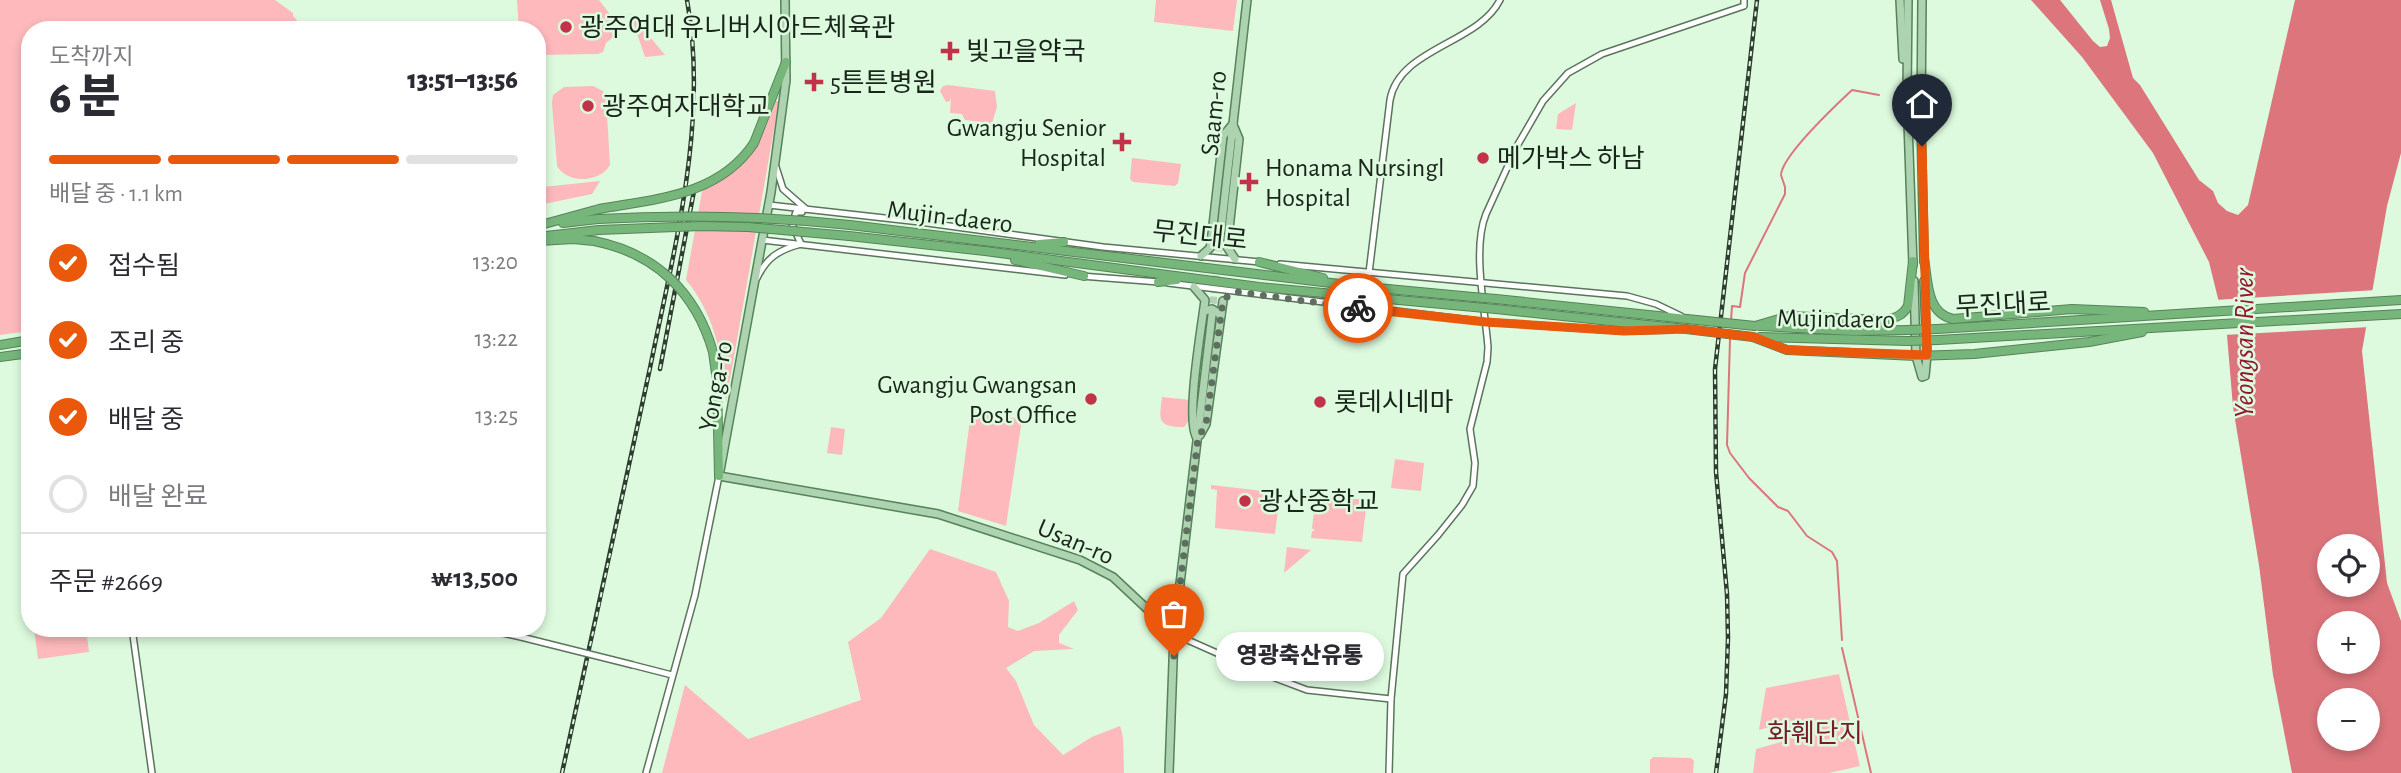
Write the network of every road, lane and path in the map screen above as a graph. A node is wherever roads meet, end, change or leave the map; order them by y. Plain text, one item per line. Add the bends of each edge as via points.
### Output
1 (785, 0) edge
2 (1247, 0) edge
3 (1500, 0) edge
4 (1744, 0) edge
5 (1900, 0) edge
6 (1908, 0) edge
7 (1922, 0) edge
8 (786, 62) junction
9 (1907, 94) junction
10 (1233, 123) junction
11 (775, 163) junction
12 (769, 205) junction
13 (808, 211) junction
14 (546, 223) edge
15 (546, 225) edge
16 (1221, 230) tunnel mouth
17 (1212, 237) junction
18 (546, 238) edge
19 (546, 239) edge
20 (1228, 239) junction
21 (762, 240) junction
22 (1064, 242) junction
23 (801, 244) junction
24 (1024, 245) junction
25 (985, 251) junction
26 (1201, 256) junction
27 (1924, 258) junction
28 (1235, 259) junction
29 (1913, 261) junction
30 (1259, 262) junction
31 (1369, 273) junction
32 (1084, 276) junction
33 (1191, 278) junction
34 (755, 282) junction
35 (1158, 282) junction
36 (1482, 282) junction
37 (1356, 286) junction
38 (1194, 287) junction
39 (1259, 287) junction
40 (1238, 292) junction
41 (2401, 300) edge
42 (1223, 301) joint
43 (1204, 311) junction
44 (2126, 314) junction
45 (2401, 314) edge
46 (1216, 315) junction
47 (1687, 319) junction
48 (1486, 322) junction
49 (1755, 326) junction
50 (1686, 329) junction
51 (2126, 332) junction
52 (1754, 337) junction
53 (21, 342) edge
54 (0, 345) edge
55 (21, 354) edge
56 (1945, 354) junction
57 (1927, 355) junction
58 (1916, 356) junction
59 (0, 357) edge
60 (1937, 363) dead end
61 (1198, 438) junction
62 (719, 476) junction
63 (1174, 634) junction
64 (133, 637) edge
65 (521, 637) edge
66 (672, 675) junction
67 (1391, 699) junction
68 (152, 773) edge
69 (646, 773) edge
70 (1169, 773) edge
71 (1389, 773) edge

1 - 8 main road, Yonga-ro
2 - 10 main road, Saam-ro
3 - 31 street via 1495,11 1399,77 1392,92
4 - 36 street via 1744,6 1602,54 1558,83 1517,146 1482,225
5 - 9 main road
6 - 9 main road
7 - 27 main road
8 - 11 main road, Yonga-ro
8 - 14 highway, bridge via 754,143 729,170 702,187
9 - 29 main road
10 - 16 main road, Saam-ro
10 - 17 main road via 1223,136
10 - 20 main road via 1239,139
11 - 12 main road, Yonga-ro
11 - 13 street via 783,189
12 - 13 street, 무진대로
12 - 21 main road, Yonga-ro
13 - 22 street, 무진대로
13 - 23 street via 796,212 793,218 794,234
15 - 24 highway, Mujin-daero, bridge via 724,215
17 - 20 main road via 1220,242
17 - 26 main road via 1210,248
18 - 25 highway, Mujin-daero, bridge via 599,230 748,227
19 - 62 highway, bridge via 594,241 628,250 664,271 694,306 713,352
20 - 28 main road via 1228,251
21 - 23 street
21 - 34 main road, Yonga-ro
22 - 24 highway
22 - 26 street, 무진대로
23 - 32 street
23 - 34 street via 769,258
24 - 37 highway, Mujin-daero
25 - 32 highway
25 - 33 highway, Mujin-daero
26 - 28 street, 무진대로
27 - 44 highway via 1932,303 1944,317 2072,309
27 - 57 main road
28 - 30 street, 무진대로
29 - 49 highway via 1908,306 1897,317 1789,316
29 - 58 main road
30 - 31 street, 무진대로
30 - 37 highway
31 - 36 street, 무진대로
32 - 35 street, 무진대로
33 - 35 highway
33 - 39 highway, Mujin-daero
34 - 62 main road, Yonga-ro
35 - 38 street, 무진대로
36 - 47 street, 무진대로 via 1628,296
36 - 48 street
37 - 47 highway, 무진대로, bridge
38 - 40 street, 무진대로
38 - 43 main road via 1204,298
39 - 40 highway
39 - 50 highway, Mujindaero, bridge
40 - 42 street
40 - 48 street, 무진대로
41 - 44 highway
42 - 46 main road
43 - 46 main road via 1212,309
43 - 61 main road via 1193,410
44 - 49 highway, 무진대로, bridge via 1907,330
45 - 51 highway
46 - 61 main road via 1206,424
47 - 49 highway, 무진대로, bridge
48 - 50 street, 무진대로 via 1624,331
48 - 67 street via 1487,362 1470,429 1473,486 1403,574
50 - 52 highway, Mujindaero, bridge
51 - 52 highway, Mujindaero, bridge via 1908,341
51 - 56 highway via 2076,343
52 - 58 highway via 1787,350
53 - 54 highway
55 - 59 highway
56 - 57 highway
56 - 60 highway
57 - 58 highway
57 - 58 main road via 1924,377
61 - 63 main road
62 - 63 main road, Usan-ro via 939,514 1080,560 1113,577
62 - 66 street, Yonga-ro via 704,556
63 - 67 street, Usan-ro via 1307,690
63 - 70 main road
64 - 68 street
65 - 66 street, bridge
66 - 69 street, Yonga-ro
67 - 71 street

